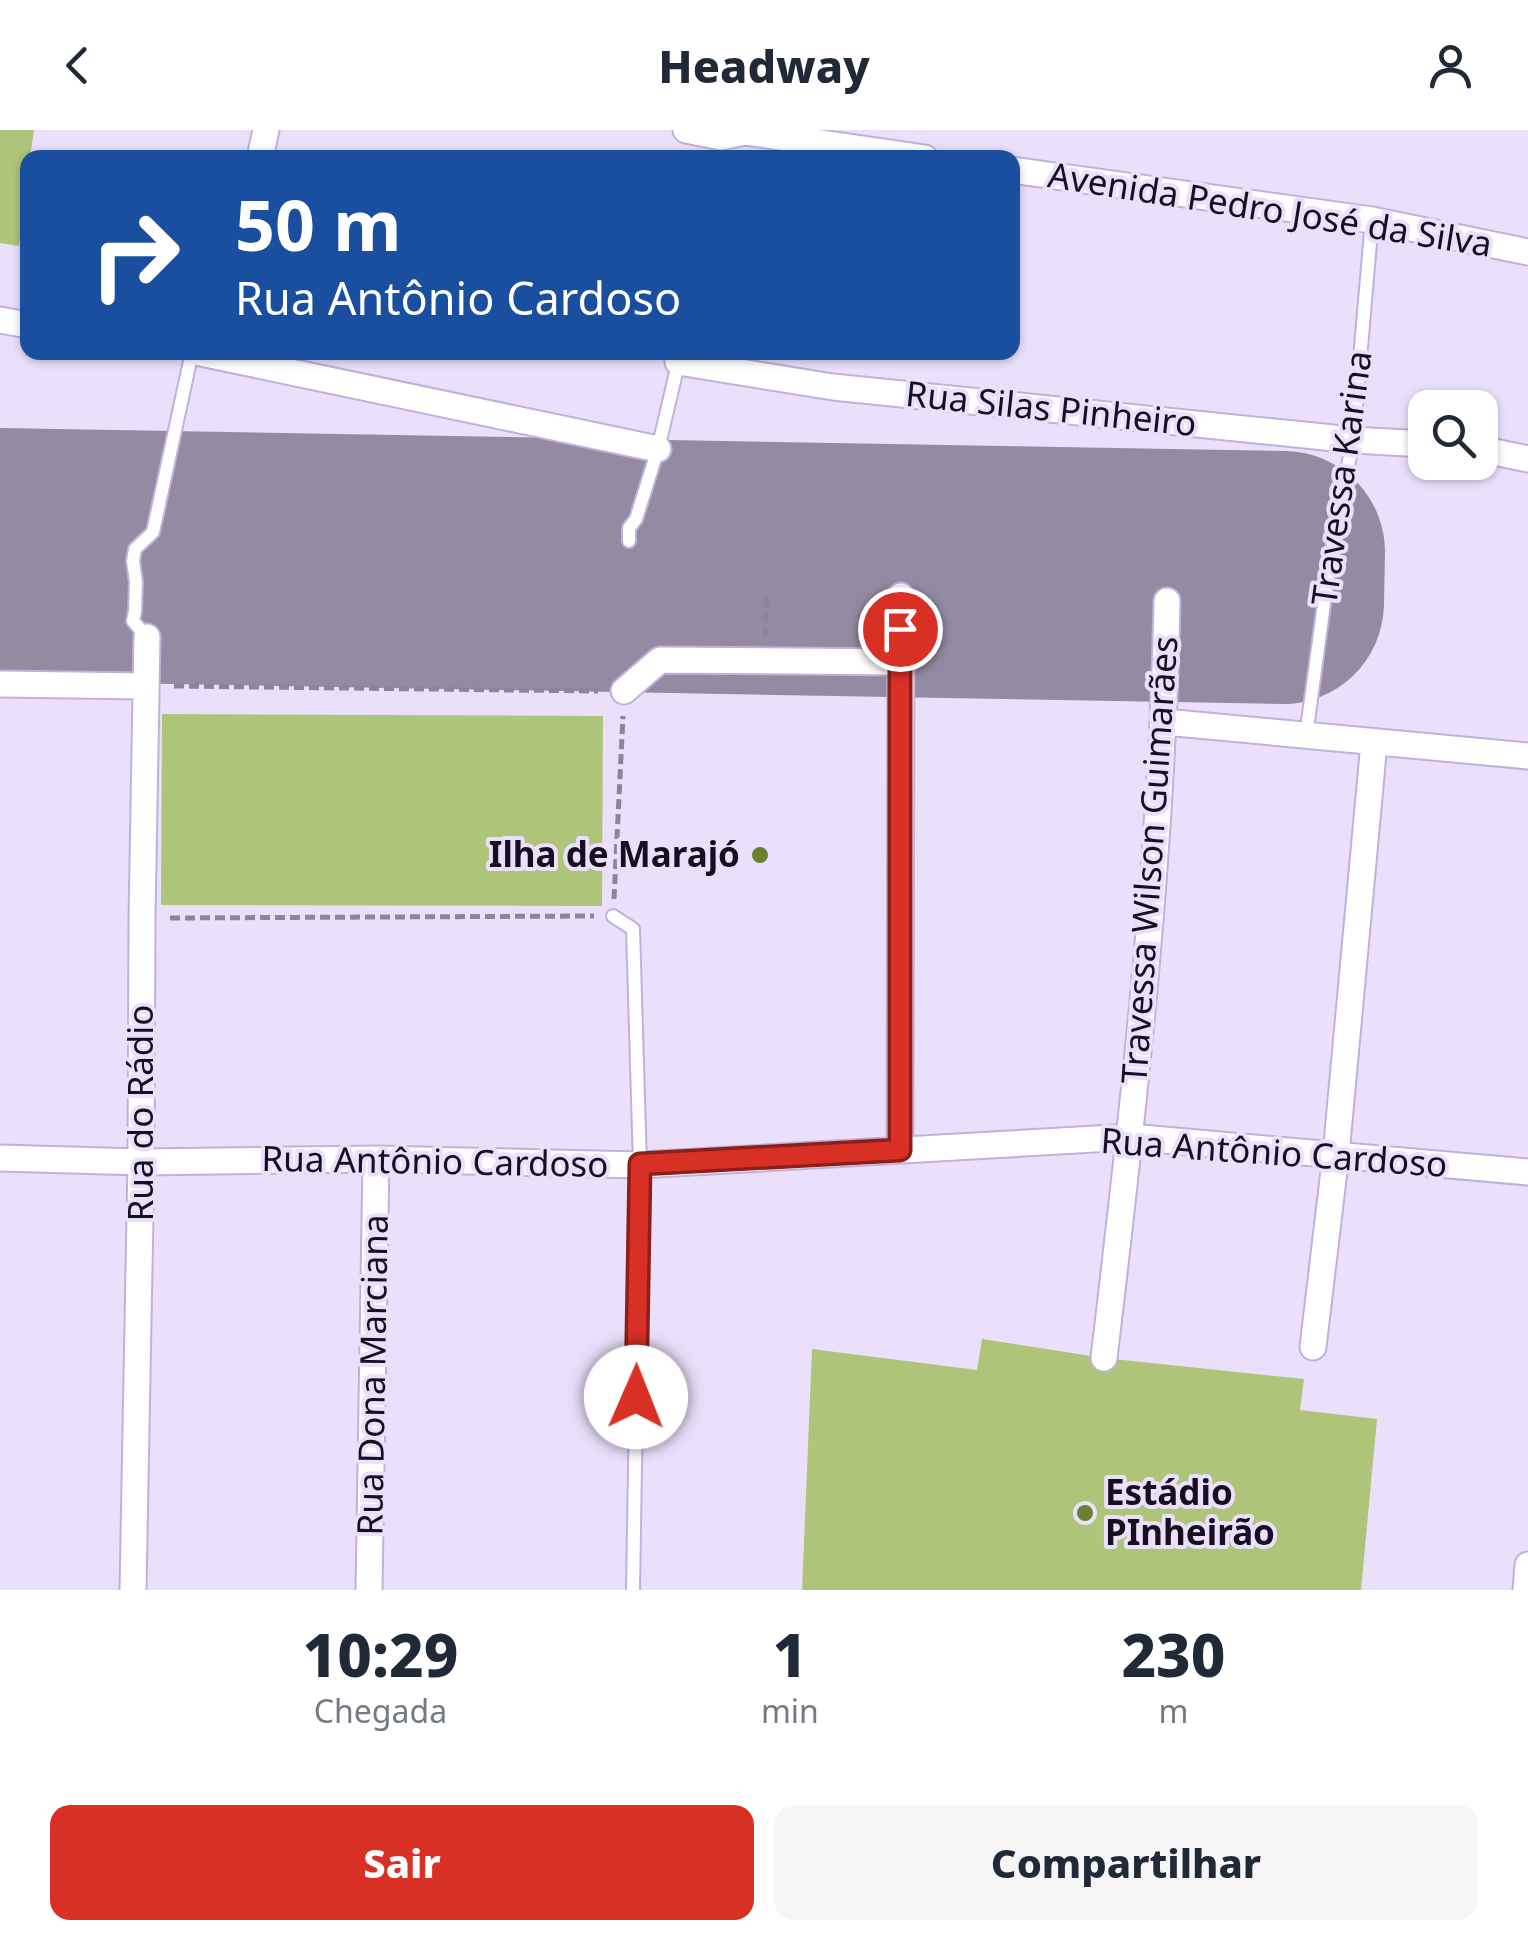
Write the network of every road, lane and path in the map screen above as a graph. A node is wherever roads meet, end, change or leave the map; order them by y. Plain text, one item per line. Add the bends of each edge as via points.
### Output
1 (686, 130) edge
2 (870, 150) edge
3 (1020, 171) edge
4 (1372, 220) junction
5 (1528, 252) edge
6 (200, 360) edge
7 (231, 360) edge
8 (678, 360) edge
9 (695, 360) edge
10 (1352, 440) junction
11 (1408, 443) edge
12 (658, 449) junction
13 (1498, 453) edge
14 (1528, 459) edge
15 (629, 540) dead end
16 (767, 593) dead end
17 (901, 596) dead end
18 (1167, 601) dead end
19 (147, 637) joint
20 (764, 660) junction
21 (900, 662) junction
22 (0, 684) edge
23 (144, 686) junction
24 (624, 691) junction
25 (1164, 722) junction
26 (1306, 736) junction
27 (1374, 743) junction
28 (1528, 756) edge
29 (613, 916) junction
30 (142, 918) junction
31 (1130, 1136) junction
32 (900, 1150) junction
33 (1336, 1154) junction
34 (0, 1158) edge
35 (376, 1160) junction
36 (141, 1162) junction
37 (640, 1164) junction
38 (1528, 1172) edge
39 (1313, 1347) dead end
40 (1104, 1358) dead end
41 (1528, 1566) edge
42 (133, 1590) edge
43 (369, 1590) edge
44 (633, 1590) edge
45 (1526, 1590) edge

1 - 2 street via 721,142 745,132
3 - 4 street, Avenida Pedro José da Silva
4 - 5 street, Avenida Pedro José da Silva
4 - 10 lane, Travessa Karina
6 - 19 lane via 153,532 135,549 133,622
7 - 12 street
8 - 12 lane
9 - 10 street, Rua Silas Pinheiro via 832,386
10 - 11 street, Rua Silas Pinheiro
10 - 26 lane, Travessa Karina
12 - 15 lane
13 - 14 street
16 - 20 path
17 - 21 street
18 - 25 street, Travessa Wilson Guimarães
19 - 23 street, Rua do Rádio
20 - 21 street
20 - 24 street via 660,660
21 - 32 street
22 - 23 street
23 - 24 path
23 - 30 street, Rua do Rádio
24 - 29 path
25 - 26 street
25 - 31 street, Travessa Wilson Guimarães
26 - 27 street
27 - 28 street
27 - 33 street
29 - 30 path
29 - 37 lane via 633,929
30 - 36 street, Rua do Rádio
31 - 32 street, Rua Antônio Cardoso
31 - 33 street, Rua Antônio Cardoso
31 - 40 street, Travessa Wilson Guimarães
32 - 37 street, Rua Antônio Cardoso
33 - 38 street, Rua Antônio Cardoso
33 - 39 street
34 - 36 street, Rua Antônio Cardoso
35 - 36 street, Rua Antônio Cardoso
35 - 37 street, Rua Antônio Cardoso
35 - 43 street, Rua Dona Marciana
36 - 42 street, Rua do Rádio
37 - 44 lane
41 - 45 street

